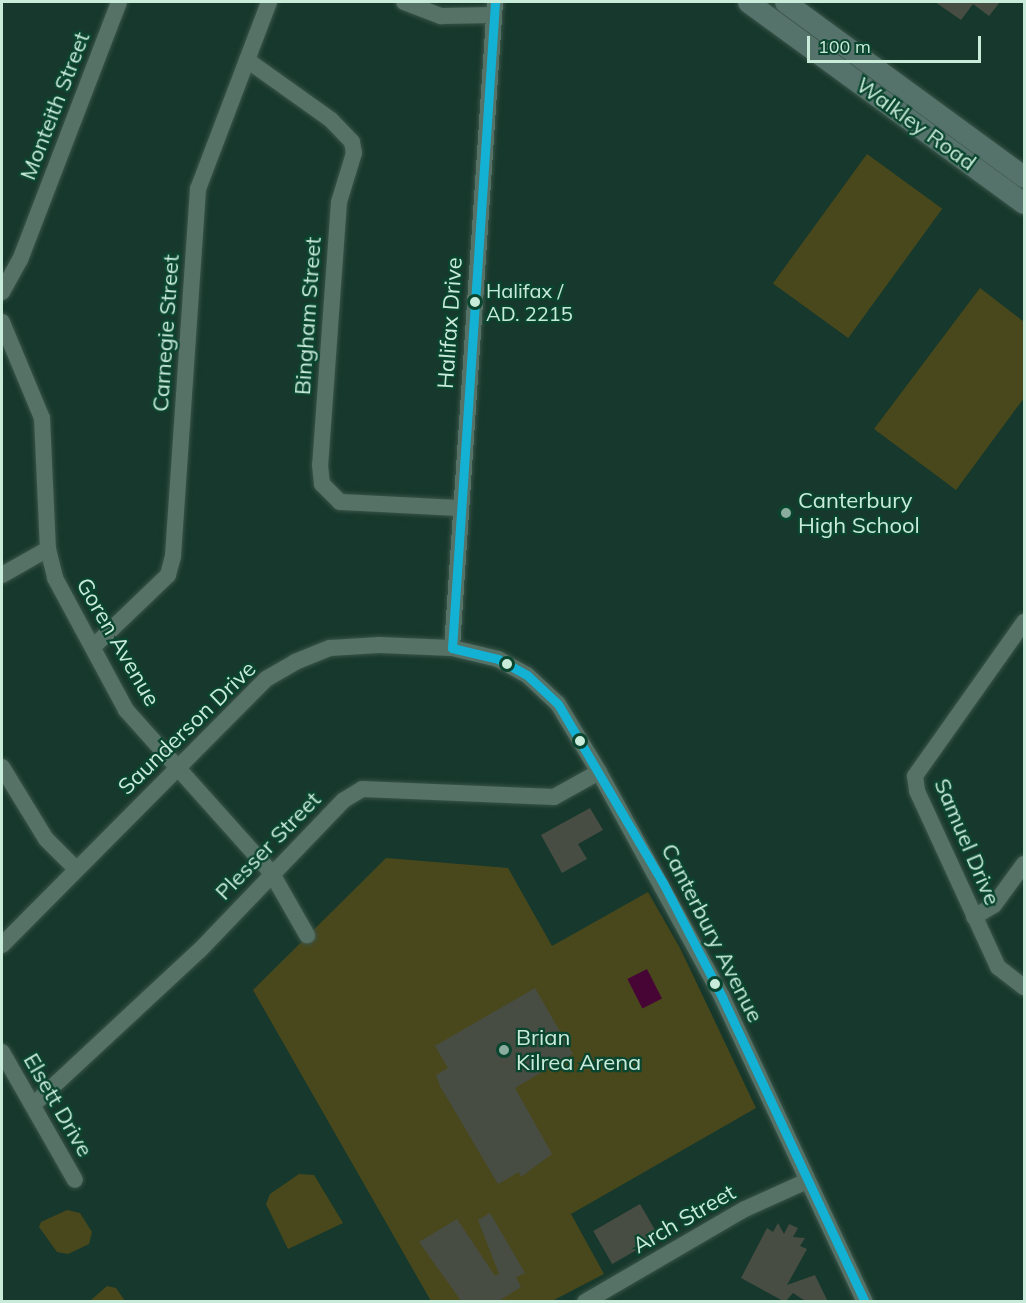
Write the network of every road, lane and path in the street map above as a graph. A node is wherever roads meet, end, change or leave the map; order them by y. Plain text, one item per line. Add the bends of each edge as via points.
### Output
1 (119, 2) edge
2 (269, 2) edge
3 (404, 2) edge
4 (785, 2) edge
5 (760, 5) edge
6 (494, 8) edge
7 (247, 60) junction
8 (958, 142) junction
9 (1024, 177) edge
10 (1024, 203) edge
11 (2, 291) edge
12 (2, 322) edge
13 (460, 508) junction
14 (48, 549) junction
15 (2, 575) edge
16 (1024, 622) edge
17 (93, 647) junction
18 (452, 648) junction
19 (2, 766) edge
20 (178, 766) junction
21 (599, 772) junction
22 (1024, 864) edge
23 (76, 869) junction
24 (272, 872) junction
25 (974, 918) junction
26 (307, 935) dead end
27 (2, 945) edge
28 (1024, 987) edge
29 (2, 1052) edge
30 (33, 1106) junction
31 (75, 1180) dead end
32 (807, 1180) junction
33 (585, 1302) edge
34 (865, 1302) edge

1 - 11 street, Monteith Street via 20,260
2 - 7 street, Carnegie Street
3 - 6 street via 441,16
4 - 8 main road, Walkley Road
5 - 8 main road, Walkley Road
6 - 13 street, Halifax Drive
7 - 13 street, Bingham Street via 332,120 352,142 354,153 339,202 320,465 322,484 340,501
7 - 17 street, Carnegie Street via 198,189 173,556 168,575
8 - 9 main road, Walkley Road
8 - 10 main road, Walkley Road
12 - 14 street, Goren Avenue via 42,418
13 - 18 street, Halifax Drive
14 - 15 street
14 - 17 street, Goren Avenue via 54,578
16 - 25 street, Samuel Drive via 915,776 917,791
17 - 20 street, Goren Avenue via 126,710
18 - 20 street, Saunderson Drive via 330,648 295,662 266,679
18 - 21 street, Canterbury Avenue via 498,659 527,675 558,704
19 - 23 street via 45,839
20 - 23 street, Saunderson Drive
20 - 24 street, Goren Avenue
21 - 24 street, Plesser Street via 554,797 362,789 345,800
21 - 32 street, Canterbury Avenue via 722,997
22 - 25 street via 994,904
23 - 27 street, Saunderson Drive
24 - 26 street, Goren Avenue
24 - 30 street, Plesser Street via 199,951
25 - 28 street, Samuel Drive via 998,967
29 - 30 street, Elsett Drive
30 - 31 street, Elsett Drive
32 - 33 street, Arch Street via 746,1209
32 - 34 street, Canterbury Avenue

